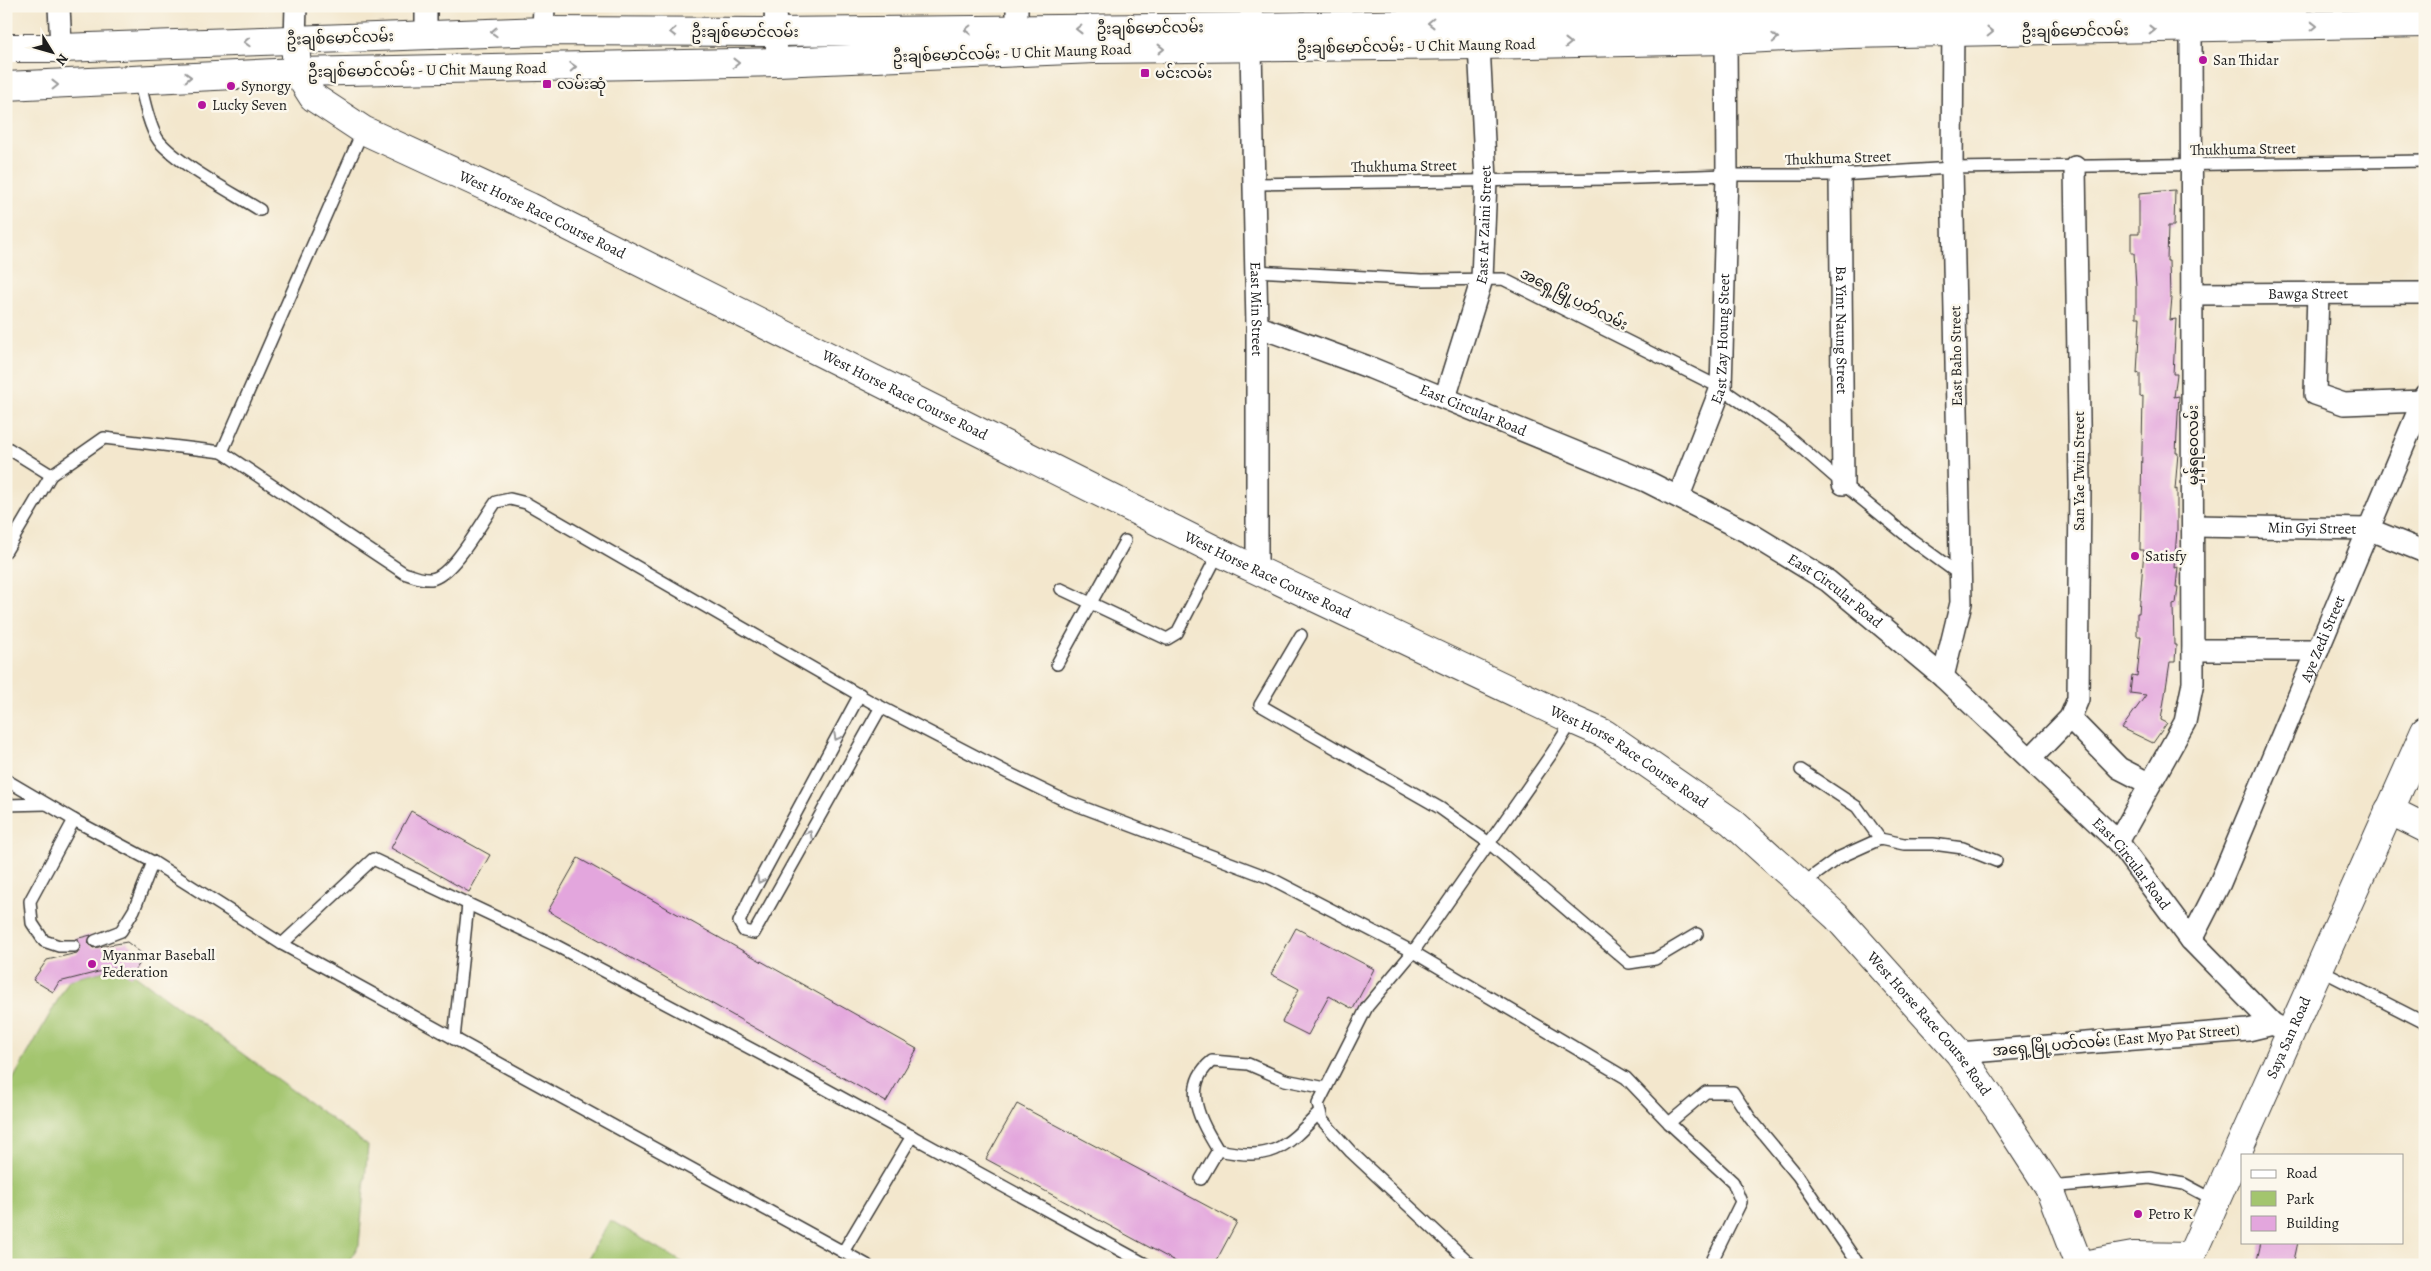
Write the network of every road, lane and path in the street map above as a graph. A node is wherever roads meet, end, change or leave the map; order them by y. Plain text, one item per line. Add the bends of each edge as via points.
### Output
1 (59, 6) edge
2 (296, 6) edge
3 (426, 6) edge
4 (2294, 6) edge
5 (1723, 10) edge
6 (2190, 15) edge
7 (1953, 16) edge
8 (544, 19) edge
9 (775, 19) edge
10 (2425, 23) edge
11 (1479, 25) edge
12 (1251, 27) edge
13 (1017, 29) edge
14 (426, 34) junction
15 (296, 40) junction
16 (1726, 40) junction
17 (6, 48) edge
18 (61, 48) junction
19 (777, 62) junction
20 (297, 72) junction
21 (139, 79) junction
22 (6, 86) edge
23 (364, 130) junction
24 (2425, 161) edge
25 (2192, 165) junction
26 (2075, 167) junction
27 (1952, 168) junction
28 (1726, 175) junction
29 (1840, 175) junction
30 (1486, 180) junction
31 (1253, 184) junction
32 (260, 210) dead end
33 (1254, 270) junction
34 (1482, 279) junction
35 (2318, 293) junction
36 (2425, 293) edge
37 (2192, 294) junction
38 (1257, 326) junction
39 (1721, 388) junction
40 (1445, 398) junction
41 (2424, 398) edge
42 (6, 448) edge
43 (222, 452) junction
44 (51, 475) junction
45 (1842, 484) junction
46 (1679, 496) junction
47 (2194, 526) junction
48 (2368, 529) junction
49 (1125, 541) dead end
50 (6, 552) edge
51 (1220, 552) junction
52 (2425, 552) edge
53 (1257, 569) junction
54 (1960, 575) junction
55 (1061, 589) dead end
56 (1090, 604) junction
57 (1301, 635) dead end
58 (2194, 650) junction
59 (2318, 650) junction
60 (1057, 664) dead end
61 (1943, 677) junction
62 (860, 694) junction
63 (881, 707) junction
64 (2070, 718) junction
65 (1573, 720) junction
66 (2425, 731) edge
67 (2031, 758) junction
68 (1801, 770) dead end
69 (6, 780) edge
70 (2150, 784) junction
71 (46, 804) junction
72 (6, 806) edge
73 (2389, 810) junction
74 (74, 820) junction
75 (2425, 828) edge
76 (1880, 839) junction
77 (2118, 842) junction
78 (1489, 843) junction
79 (1996, 861) dead end
80 (153, 862) junction
81 (1802, 885) junction
82 (468, 904) junction
83 (1697, 934) dead end
84 (2191, 940) junction
85 (95, 941) dead end
86 (282, 944) junction
87 (74, 946) dead end
88 (1413, 952) junction
89 (2318, 969) junction
90 (2425, 1022) edge
91 (2281, 1028) junction
92 (454, 1040) junction
93 (1959, 1053) junction
94 (1326, 1088) junction
95 (1320, 1112) junction
96 (1669, 1123) junction
97 (912, 1136) junction
98 (1218, 1150) junction
99 (1201, 1179) dead end
100 (2049, 1186) junction
101 (2216, 1201) junction
102 (843, 1252) junction
103 (2189, 1261) edge
104 (867, 1265) edge
105 (1147, 1265) edge
106 (1472, 1265) edge
107 (1710, 1265) edge
108 (1859, 1265) edge
109 (2080, 1265) edge

1 - 18 street
2 - 15 street
3 - 14 street
4 - 6 main road, ဦးချစ်မောင်လမ်း
5 - 7 main road, ဦးချစ်မောင်လမ်း
5 - 11 main road, ဦးချစ်မောင်လမ်း
6 - 7 main road, ဦးချစ်မောင်လမ်း
6 -> 10 main road, ဦးချစ်မောင်လမ်း
6 - 25 street, မှန်ရဝေလမ်း
16 -> 7 main road, ဦးချစ်မောင်လမ်း via 1849,34
7 - 27 street, East Baho Street
9 -> 8 main road, ဦးချစ်မောင်လမ်း
8 -> 14 main road, ဦးချစ်မောင်လမ်း
13 -> 9 main road, ဦးချစ်မောင်လမ်း
9 - 19 street
11 - 12 main road, ဦးချစ်မောင်လမ်း
11 -> 16 main road, ဦးချစ်မောင်လမ်း - U Chit Maung Road
11 - 30 street, East Ar Zaini Street
12 - 13 main road, ဦးချစ်မောင်လမ်း
12 - 31 street, East Min Street
13 - 19 main road, ဦးချစ်မောင်လမ်း - U Chit Maung Road
14 - 15 main road, ဦးချစ်မောင်လမ်း
15 -> 18 main road, ဦးချစ်မောင်လမ်း
15 - 20 main road
16 - 28 street, East Zay Houng Steet
17 - 18 main road, ဦးချစ်မောင်လမ်း
20 -> 19 main road, ဦးချစ်မောင်လမ်း - U Chit Maung Road
21 -> 20 main road
20 - 23 main road, West Horse Race Course Road via 313,96
22 -> 21 main road
21 - 32 lane via 158,139 173,154
23 - 43 lane
23 - 51 main road, West Horse Race Course Road via 539,212
24 - 25 lane, Thukhuma Street
25 - 26 lane, Thukhuma Street
25 - 37 street, မှန်ရဝေလမ်း
26 - 27 lane, Thukhuma Street
26 - 64 street, San Yae Twin Street via 2080,514 2078,699
27 - 29 lane, Thukhuma Street
27 - 54 street, East Baho Street
28 - 29 lane, Thukhuma Street
28 - 30 lane, Thukhuma Street via 1608,180
28 - 39 street, East Zay Houng Steet
29 - 45 street, Ba Yint Naung Street
30 - 31 lane, Thukhuma Street
30 - 34 street, East Ar Zaini Street
31 - 33 street, East Min Street
33 - 34 lane, အရှေ့မြို့ပတ်လမ်း via 1422,280
33 - 38 street, East Min Street
34 - 39 lane, အရှေ့မြို့ပတ်လမ်း via 1503,279
34 - 40 street, East Ar Zaini Street
35 - 36 street, Bawga Street
35 - 37 street, Bawga Street
35 - 41 street via 2315,394 2344,404
37 - 47 street, မှန်ရဝေလမ်း
38 - 40 street, East Circular Road
38 - 53 street, East Min Street
39 - 45 lane, အရှေ့မြို့ပတ်လမ်း via 1781,430
39 - 46 street, East Zay Houng Steet
40 - 46 street, East Circular Road
41 - 48 street, Aye Zedi Street
42 - 44 lane
43 - 44 lane via 104,438
43 - 62 lane via 404,573 420,578 432,579 449,569 496,502 510,499 526,503
44 - 50 lane
45 - 54 lane, အရှေ့မြို့ပတ်လမ်း
46 - 61 street, East Circular Road via 1751,534 1828,581
47 - 48 street, Min Gyi Street
47 - 58 street, မှန်ရဝေလမ်း
48 - 52 street, Min Gyi Street
48 - 59 street, Aye Zedi Street
49 - 56 lane
51 - 53 main road, West Horse Race Course Road
51 - 56 lane via 1172,638 1167,639
53 - 65 main road, West Horse Race Course Road
54 - 61 street, East Baho Street via 1961,603
55 - 56 lane
56 - 60 lane
57 - 78 lane via 1260,704 1440,808
58 - 59 street
58 - 70 street, မှန်ရဝေလမ်း via 2193,682 2185,722
59 - 84 street, Aye Zedi Street via 2220,883
61 - 67 street, East Circular Road
62 - 63 lane
62 -> 63 lane via 749,900 739,922 744,931 754,933
63 - 88 lane via 1066,801 1270,878
64 - 67 street, San Yae Twin Street
64 - 70 street via 2118,768
65 - 78 lane
65 - 81 main road, West Horse Race Course Road via 1605,734 1732,822
66 - 73 main road, Saya San Road
67 - 77 street, East Circular Road
68 - 76 lane via 1857,807
69 - 71 lane
70 - 77 street, မှန်ရဝေလမ်း
71 - 72 lane
71 - 74 lane
73 - 75 main road
73 - 89 main road, Saya San Road
74 - 80 lane
74 - 87 lane via 30,901 32,924 44,941
76 - 79 lane via 1963,848
76 - 81 lane via 1838,858
77 - 84 street, East Circular Road
78 - 83 lane via 1629,963 1655,959
78 - 88 lane
80 - 85 lane via 134,910 121,931
80 - 86 lane
81 - 93 main road, West Horse Race Course Road via 1836,916
82 - 86 lane via 373,859
82 - 92 lane
82 - 97 lane via 570,954
84 - 91 street, East Circular Road
86 - 92 lane
88 - 94 lane via 1367,1007
88 - 96 lane via 1626,1078
89 - 90 lane
89 - 91 main road, Saya San Road
91 - 93 street, အရှေ့မြို့ပတ်လမ်း (East Myo Pat Street)
91 - 101 main road, Saya San Road
92 - 102 lane
93 - 100 main road, West Horse Race Course Road
94 - 95 lane via 1318,1104
94 - 98 lane via 1286,1080 1248,1064 1212,1061 1202,1069 1196,1083 1196,1110
95 - 98 lane via 1296,1137 1272,1152 1246,1155
95 - 106 lane via 1322,1120 1351,1152
96 - 107 lane via 1733,1182 1741,1202
96 - 108 lane via 1706,1092 1733,1092 1798,1176
97 - 102 lane
97 - 105 lane
98 - 99 lane
100 - 101 lane via 2150,1178 2184,1184
100 - 109 main road, West Horse Race Course Road
101 - 103 main road, Saya San Road
102 - 104 lane
103 - 109 main road via 2133,1256

